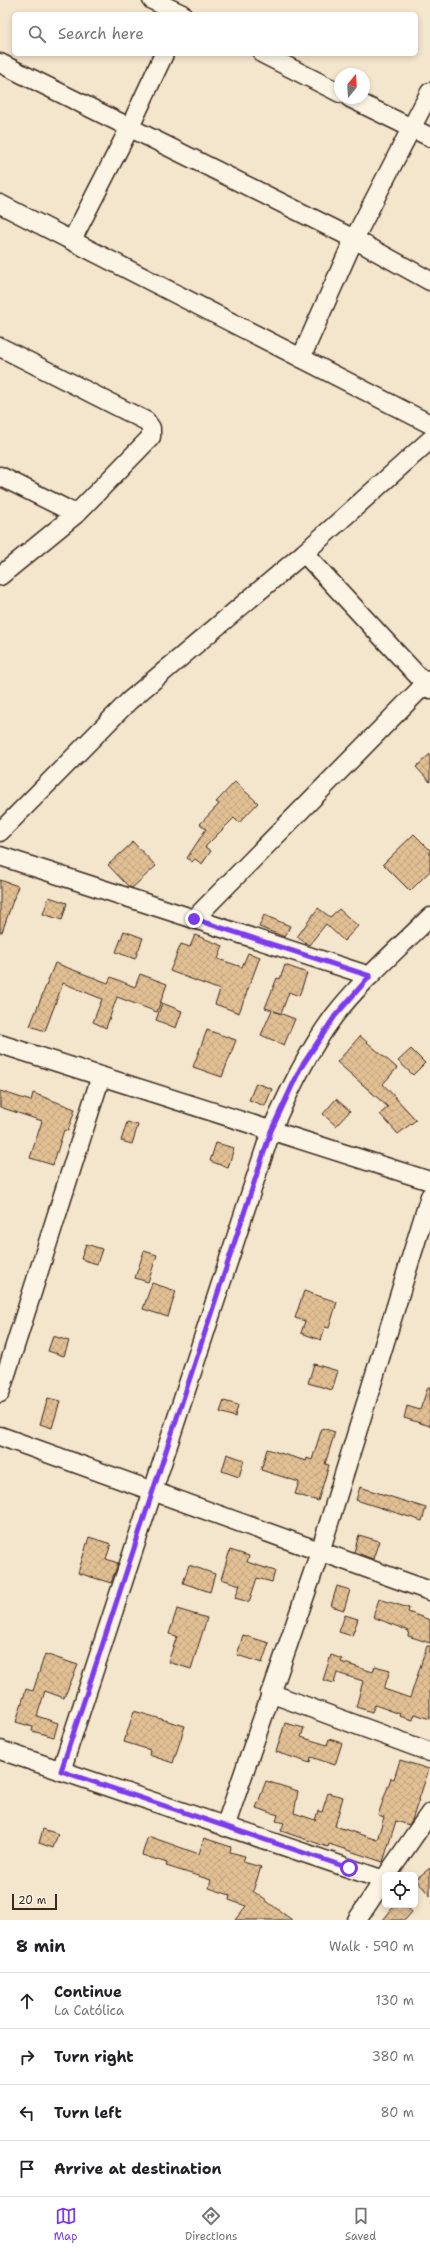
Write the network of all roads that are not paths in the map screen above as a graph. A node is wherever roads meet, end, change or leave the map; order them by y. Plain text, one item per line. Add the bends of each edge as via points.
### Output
1 (152, 0) edge
2 (190, 0) edge
3 (178, 12) edge
4 (183, 12) edge
5 (163, 56) edge
6 (267, 56) edge
7 (0, 63) edge
8 (334, 90) edge
9 (430, 92) edge
10 (362, 104) edge
11 (129, 128) junction
12 (411, 129) junction
13 (430, 137) edge
14 (0, 204) edge
15 (354, 239) junction
16 (72, 240) junction
17 (430, 281) edge
18 (0, 347) edge
19 (301, 358) junction
20 (430, 424) edge
21 (430, 440) edge
22 (0, 476) edge
23 (76, 514) junction
24 (304, 553) junction
25 (0, 576) edge
26 (428, 684) edge
27 (0, 832) edge
28 (0, 856) edge
29 (430, 917) edge
30 (194, 919) junction
31 (370, 976) junction
32 (0, 1044) edge
33 (101, 1076) junction
34 (271, 1131) junction
35 (430, 1181) edge
36 (430, 1196) edge
37 (0, 1393) edge
38 (0, 1436) edge
39 (153, 1492) junction
40 (320, 1552) junction
41 (430, 1591) edge
42 (270, 1693) junction
43 (0, 1750) edge
44 (430, 1752) edge
45 (61, 1771) junction
46 (430, 1813) edge
47 (225, 1826) junction
48 (389, 1872) edge
49 (382, 1877) edge
50 (382, 1882) edge
51 (357, 1920) edge

1 - 3 street
2 - 4 street
5 - 11 street
6 - 8 street
7 - 11 street
9 - 12 street
10 - 12 street
11 - 15 street
11 - 16 street
12 - 13 street
12 - 15 street
14 - 16 street
15 - 17 street
15 - 19 street
16 - 19 street
18 - 23 street via 146,421 151,428 151,437
19 - 20 street
21 - 24 street
22 - 23 street
23 - 25 street
24 - 26 street
24 - 27 street via 129,701
26 - 30 street
28 - 30 street
29 - 31 street
30 - 31 street
31 - 34 street via 335,1016 300,1069
32 - 33 street
33 - 34 street
33 - 37 street
34 - 35 street
34 - 39 street
36 - 40 street
38 - 39 street
39 - 40 street
39 - 45 street
40 - 41 street
40 - 42 street
42 - 44 street
42 - 47 street
43 - 45 street
45 - 47 street
46 - 48 street
47 - 49 street
50 - 51 street

